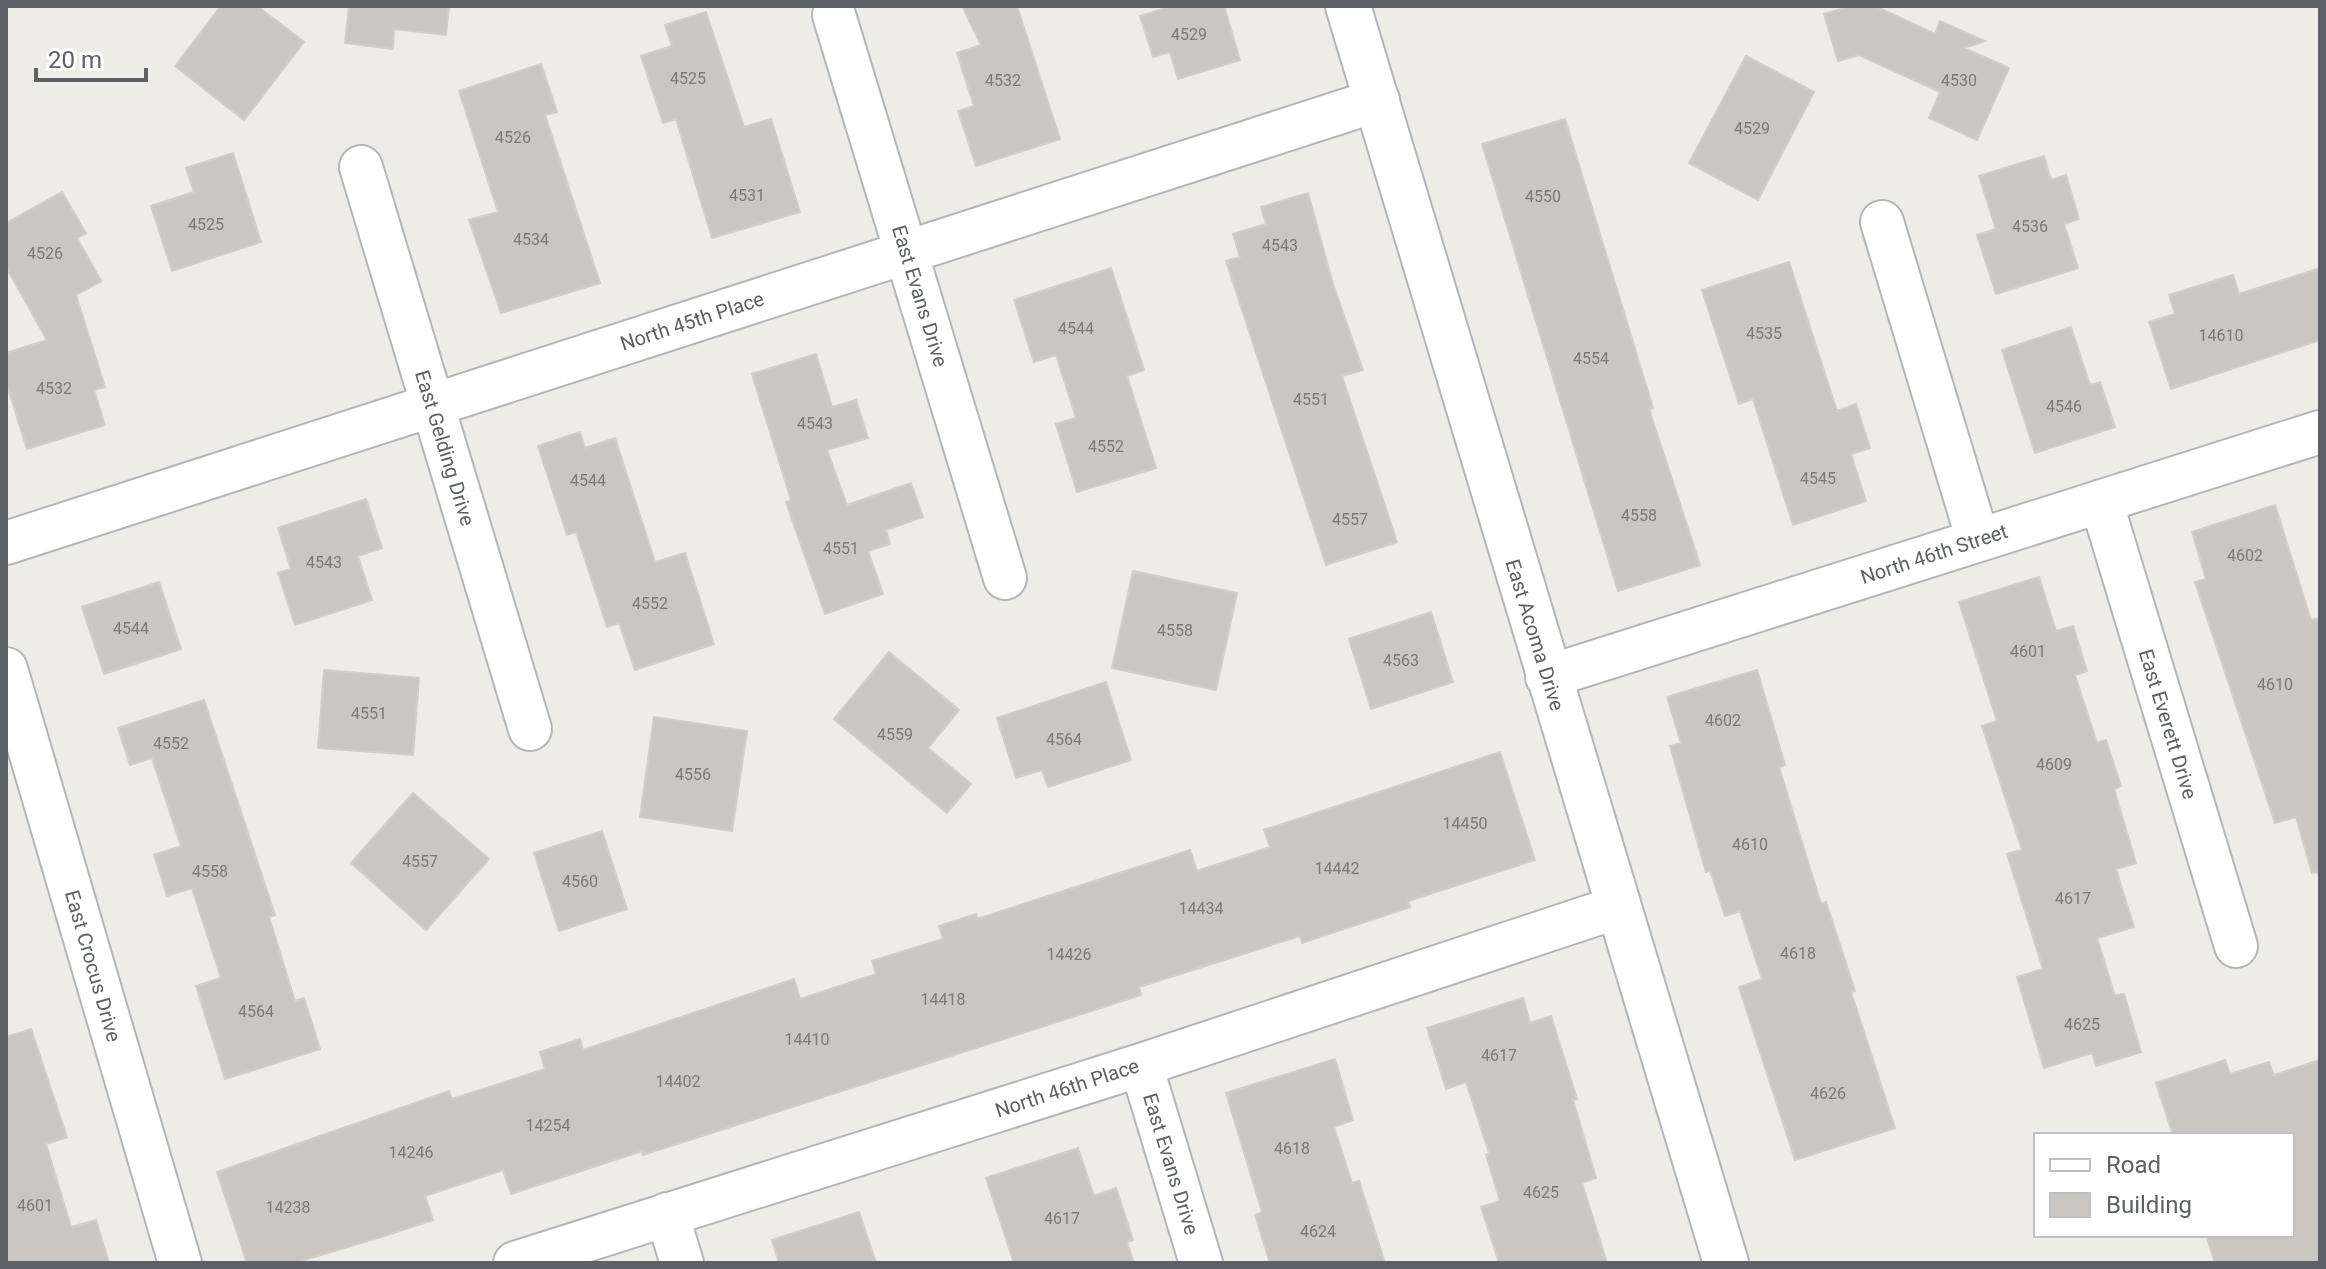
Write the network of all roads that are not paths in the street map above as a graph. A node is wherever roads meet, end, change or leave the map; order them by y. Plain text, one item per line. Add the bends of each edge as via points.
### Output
1 (1348, 6) edge
2 (834, 15) dead end
3 (1378, 100) junction
4 (361, 167) dead end
5 (1882, 222) dead end
6 (906, 251) junction
7 (433, 405) junction
8 (2320, 432) edge
9 (2101, 501) junction
10 (1978, 540) junction
11 (6, 543) edge
12 (1005, 578) dead end
13 (6, 669) edge
14 (1547, 677) junction
15 (530, 729) dead end
16 (1618, 907) junction
17 (2236, 946) dead end
18 (1141, 1065) junction
19 (667, 1214) junction
20 (180, 1263) edge
21 (515, 1263) edge
22 (682, 1263) edge
23 (1201, 1263) edge
24 (1726, 1263) edge

1 - 3 street, East Acoma Drive
2 - 6 street, East Evans Drive
3 - 6 street, North 45th Place
3 - 14 street, East Acoma Drive
4 - 7 street, East Gelding Drive
5 - 10 street
6 - 7 street, North 45th Place
6 - 12 street, East Evans Drive
7 - 11 street, North 45th Place
7 - 15 street, East Gelding Drive
8 - 9 street, North 46th Street
9 - 10 street, North 46th Street
9 - 17 street, East Everett Drive
10 - 14 street, North 46th Street
13 - 20 street, East Crocus Drive
14 - 16 street, East Acoma Drive
16 - 18 street, North 46th Place
16 - 24 street, East Acoma Drive
18 - 19 street, North 46th Place
18 - 23 street, East Evans Drive
19 - 21 street, North 46th Place
19 - 22 street

